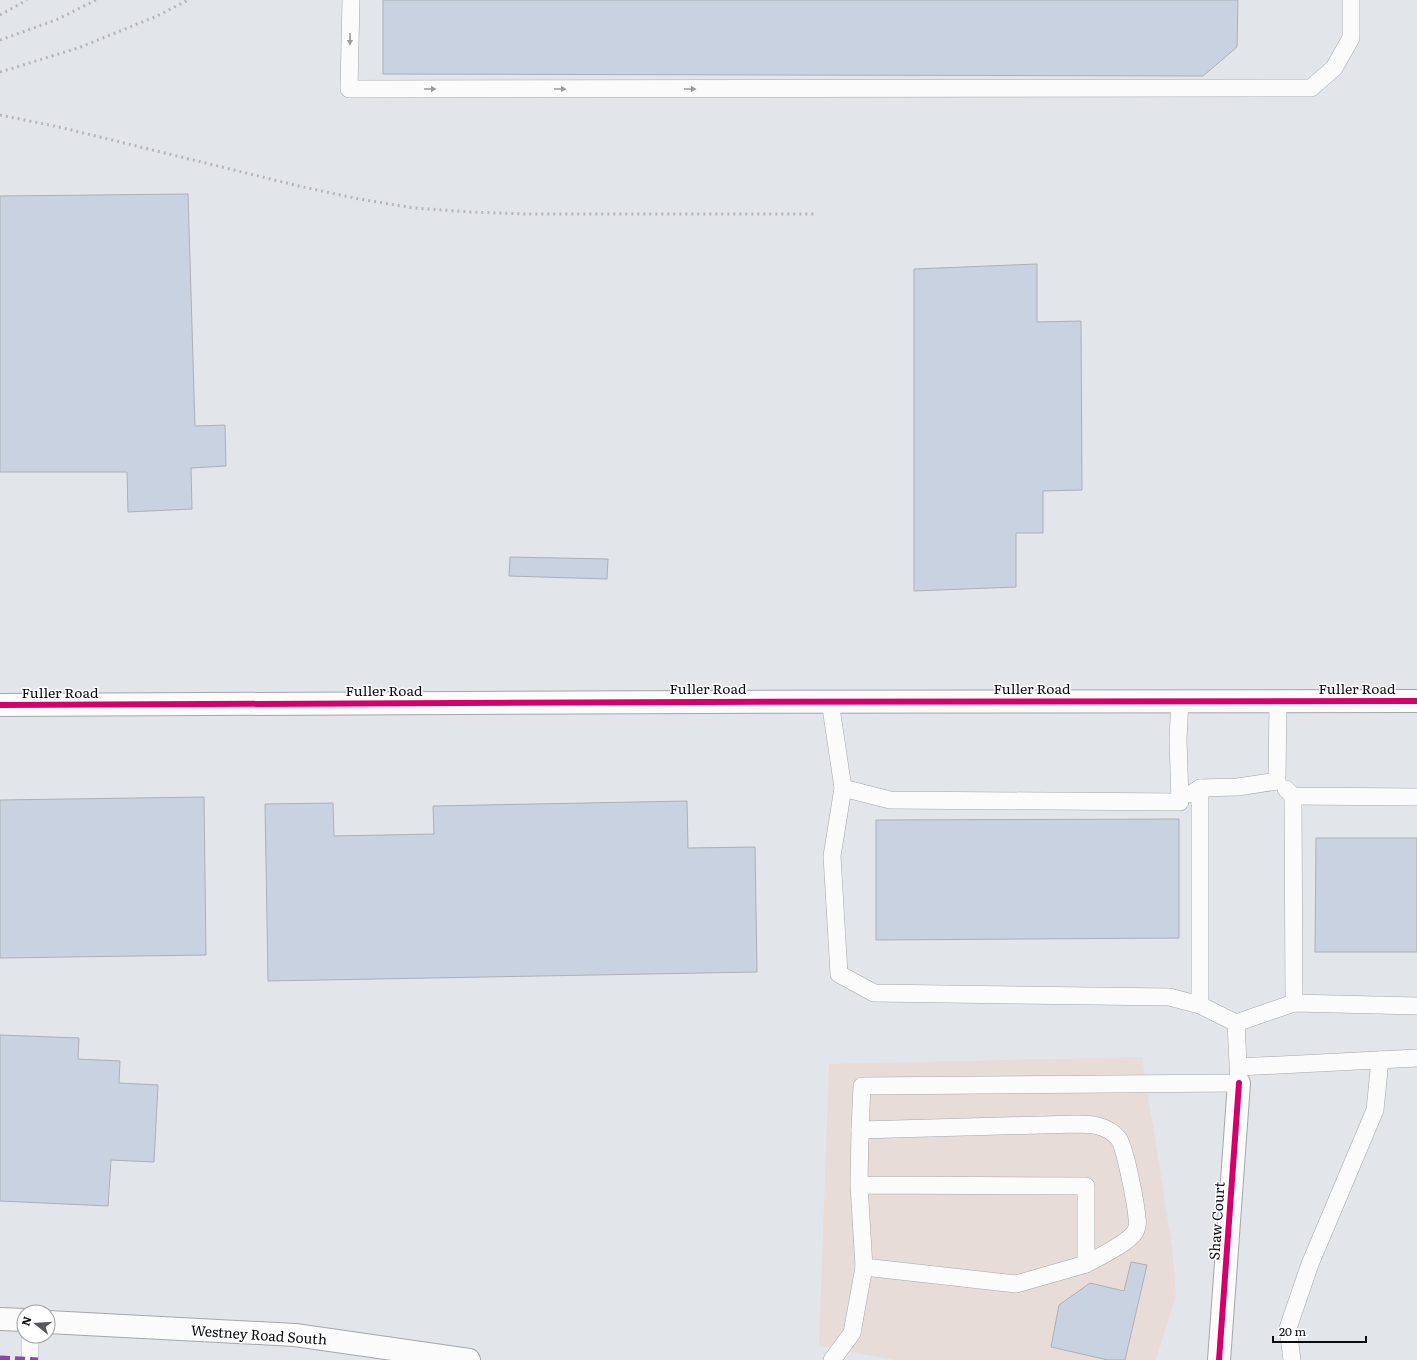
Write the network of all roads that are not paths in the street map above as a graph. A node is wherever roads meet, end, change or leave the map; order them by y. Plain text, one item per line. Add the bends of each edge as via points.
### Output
1 (351, 0) edge
2 (1351, 0) edge
3 (1180, 700) junction
4 (1278, 700) junction
5 (830, 701) junction
6 (1417, 701) edge
7 (0, 705) edge
8 (1276, 781) junction
9 (843, 788) junction
10 (1200, 788) junction
11 (1293, 796) junction
12 (1417, 797) edge
13 (1180, 802) junction
14 (1294, 1003) junction
15 (1200, 1005) junction
16 (1417, 1006) edge
17 (1236, 1023) junction
18 (1417, 1058) edge
19 (1380, 1060) junction
20 (1239, 1075) junction
21 (860, 1130) junction
22 (859, 1185) junction
23 (1086, 1264) junction
24 (864, 1267) junction
25 (0, 1318) edge
26 (16, 1319) edge
27 (56, 1322) edge
28 (30, 1344) edge
29 (30, 1360) edge
30 (469, 1360) edge
31 (832, 1360) edge
32 (1219, 1360) edge
33 (1292, 1360) edge

1 -> 2 lane via 349,89 1311,88 1334,68 1351,38
3 - 4 street, Fuller Road
3 - 5 street, Fuller Road
3 - 13 lane
4 - 6 street, Fuller Road
4 - 8 lane
5 - 7 street, Fuller Road
5 - 9 lane
8 - 10 lane via 1238,787
8 - 11 lane
9 - 13 lane via 890,800
9 - 15 lane via 832,856 839,974 874,993 1169,997
10 - 13 lane
10 - 15 lane
11 - 12 lane
11 - 14 lane
14 - 16 lane
14 - 17 lane
15 - 17 lane
17 - 20 lane
18 - 19 lane
19 - 20 lane
19 - 33 lane via 1375,1110 1310,1264 1288,1328
20 - 21 lane via 862,1086
20 - 32 street, Shaw Court
21 - 22 lane
21 - 23 lane via 1076,1124 1093,1124 1108,1129 1119,1138 1126,1159 1138,1218 1136,1231 1130,1238
22 - 23 lane via 1086,1186
22 - 24 lane
23 - 24 lane via 1016,1284
24 - 31 lane via 852,1333
25 - 26 street
27 - 30 street, Westney Road South via 295,1335
28 - 29 lane

